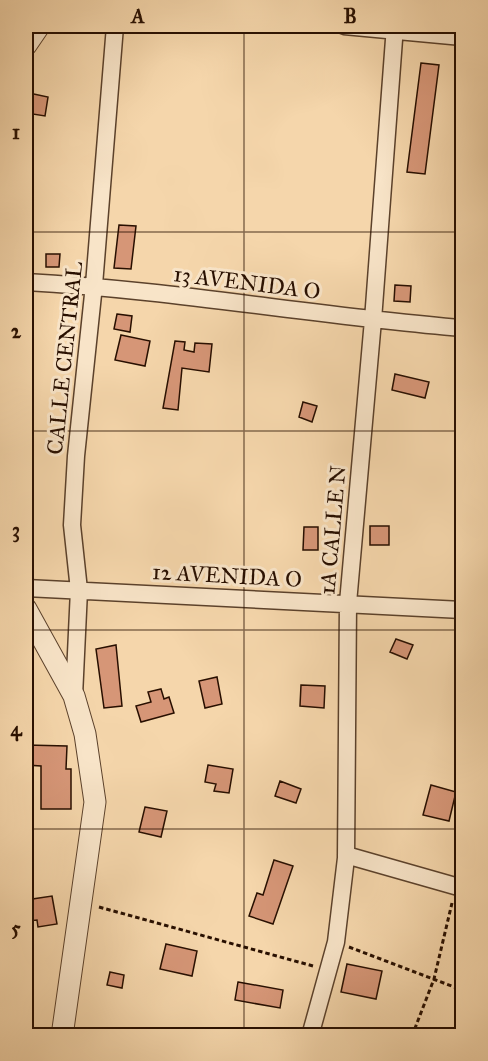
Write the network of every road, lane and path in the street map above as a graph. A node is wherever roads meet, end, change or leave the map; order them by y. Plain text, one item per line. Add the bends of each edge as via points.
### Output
1 (39, 26) edge
2 (115, 26) edge
3 (344, 26) edge
4 (394, 28) edge
5 (462, 37) edge
6 (26, 45) edge
7 (26, 282) edge
8 (94, 285) junction
9 (373, 321) junction
10 (462, 328) edge
11 (26, 588) edge
12 (79, 591) junction
13 (348, 603) junction
14 (26, 609) edge
15 (462, 610) edge
16 (74, 696) junction
17 (346, 855) junction
18 (460, 888) edge
19 (80, 901) junction
20 (336, 942) junction
21 (329, 971) junction
22 (434, 978) junction
23 (462, 990) edge
24 (62, 1035) edge
25 (310, 1035) edge
26 (412, 1035) edge

1 - 6 street
2 - 8 street, CALLE CENTRAL
3 - 4 street
4 - 5 street
4 - 9 street, 1A CALLE N
7 - 8 street, 13 AVENIDA O
8 - 9 street, 13 AVENIDA O
8 - 12 street, CALLE CENTRAL via 72,525
9 - 10 street, 13 AVENIDA O
9 - 13 street, 1A CALLE N
11 - 12 street, 12 AVENIDA O
12 - 13 street, 12 AVENIDA O
12 - 16 street, CALLE CENTRAL
13 - 15 street, 12 AVENIDA O
13 - 17 street, 1A CALLE N
14 - 16 street
16 - 19 street via 85,734 95,802
17 - 18 street
17 - 20 street, 1A CALLE N
18 - 22 path
19 - 21 path
19 - 24 street
20 - 21 street, 1A CALLE N
20 - 22 path
21 - 25 street, 1A CALLE N
22 - 23 path
22 - 26 path

